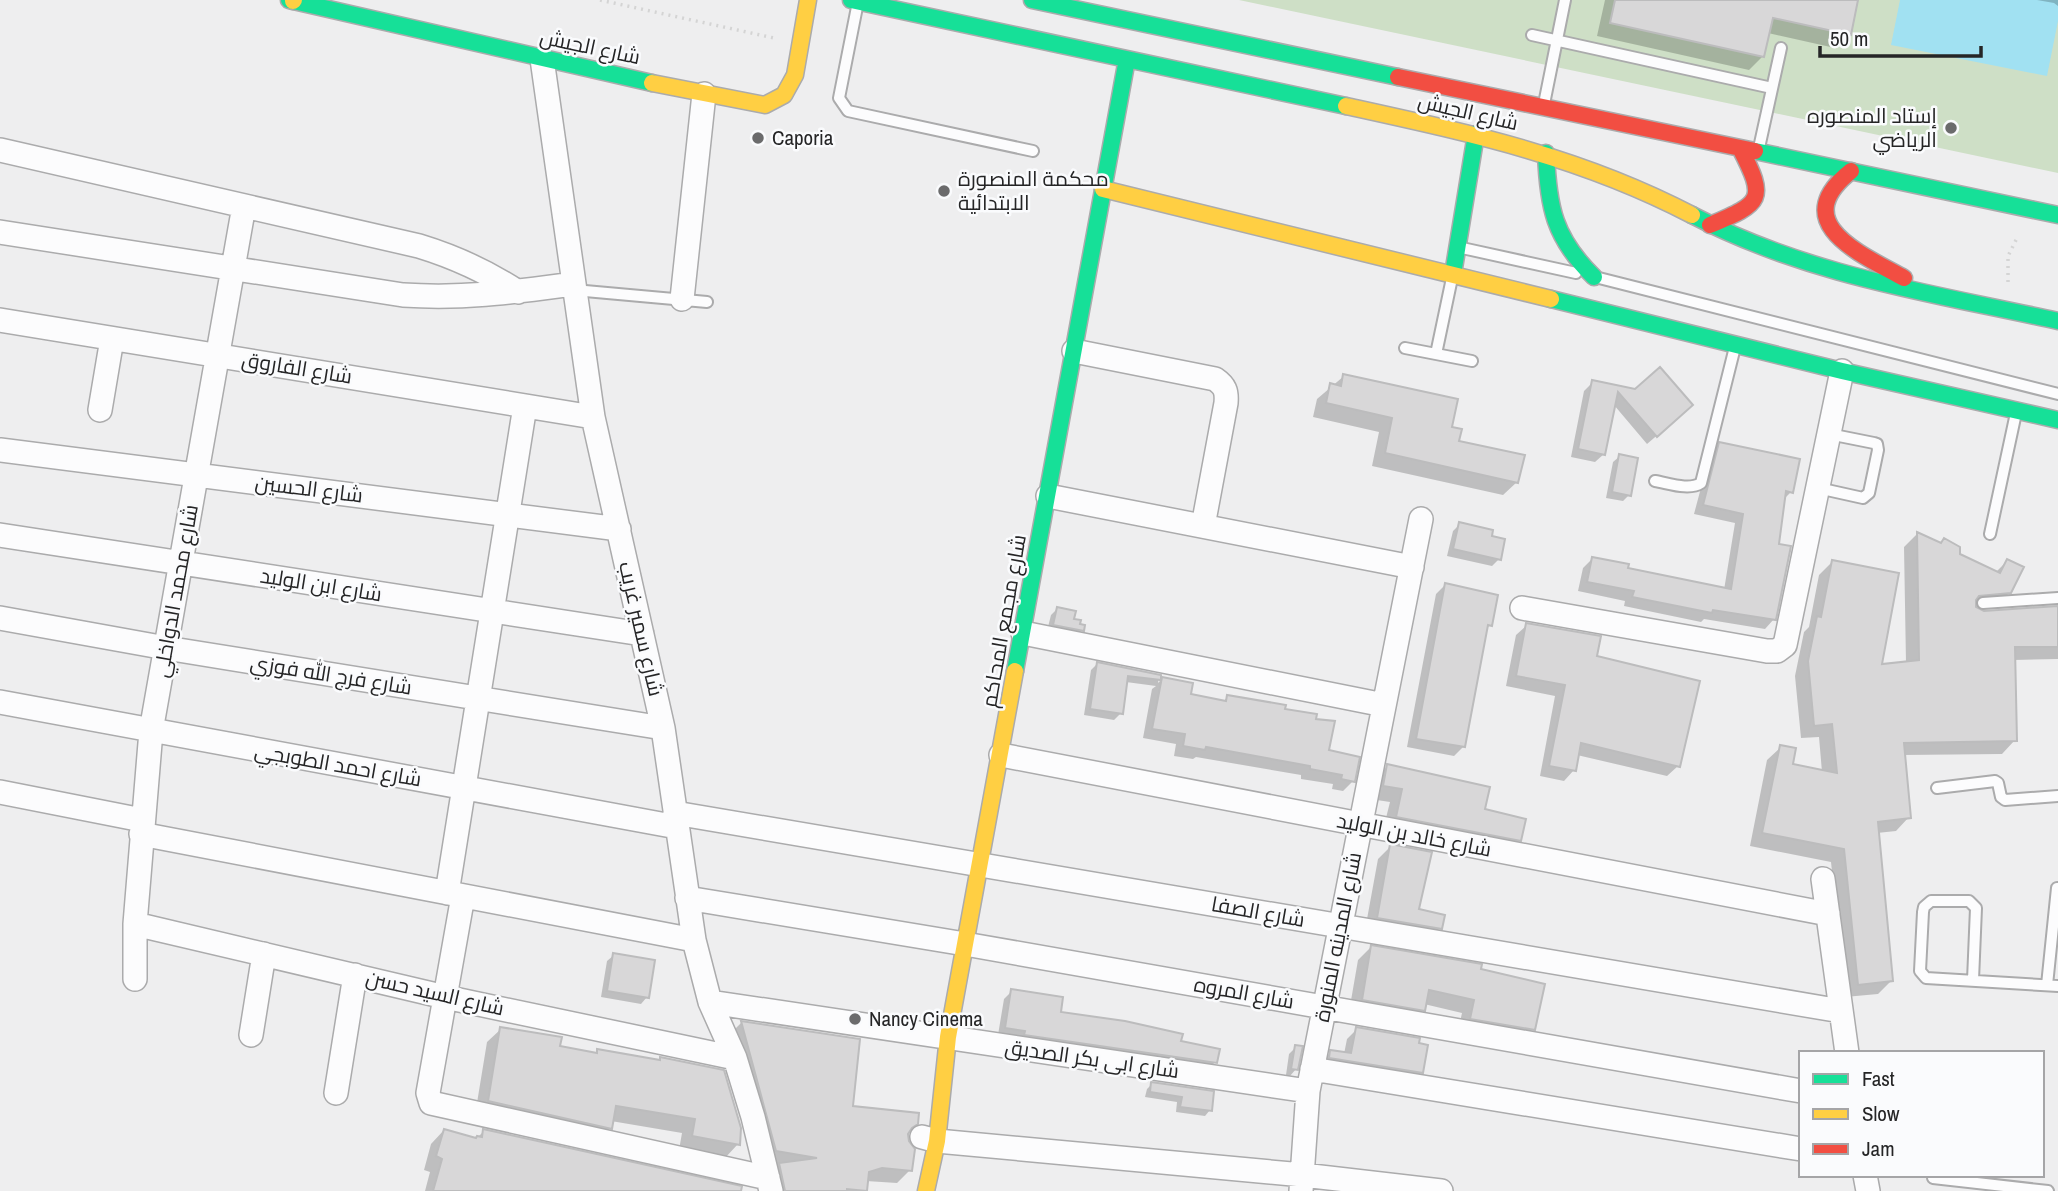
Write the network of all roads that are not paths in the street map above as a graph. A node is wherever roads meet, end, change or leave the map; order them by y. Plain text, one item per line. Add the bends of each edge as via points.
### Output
1 (292, 0) edge
2 (808, 0) edge
3 (1032, 0) edge
4 (1565, 0) edge
5 (854, 1) edge
6 (1532, 35) dead end
7 (1557, 40) junction
8 (1781, 48) dead end
9 (542, 59) junction
10 (1127, 59) junction
11 (1772, 89) junction
12 (704, 94) junction
13 (1544, 107) junction
14 (1476, 134) junction
15 (1740, 148) junction
16 (0, 150) edge
17 (1033, 151) dead end
18 (1759, 152) junction
19 (1546, 153) junction
20 (1851, 171) junction
21 (1103, 189) junction
22 (244, 206) junction
23 (2052, 214) edge
24 (1710, 225) junction
25 (0, 232) edge
26 (1457, 247) junction
27 (233, 268) junction
28 (1452, 274) junction
29 (1594, 277) junction
30 (574, 287) junction
31 (518, 292) junction
32 (1933, 296) junction
33 (682, 299) junction
34 (707, 302) dead end
35 (0, 320) edge
36 (2058, 321) edge
37 (112, 338) junction
38 (1735, 345) junction
39 (1405, 348) dead end
40 (1074, 351) junction
41 (1436, 354) junction
42 (218, 356) junction
43 (1472, 361) dead end
44 (1842, 371) junction
45 (2058, 394) edge
46 (526, 406) junction
47 (100, 410) dead end
48 (2016, 410) junction
49 (593, 417) junction
50 (2058, 420) edge
51 (1829, 435) junction
52 (0, 450) edge
53 (197, 475) junction
54 (1655, 481) dead end
55 (1818, 488) junction
56 (1048, 496) junction
57 (508, 514) junction
58 (1421, 519) dead end
59 (1203, 526) junction
60 (619, 529) junction
61 (1990, 534) dead end
62 (0, 535) edge
63 (181, 564) junction
64 (1412, 567) junction
65 (2058, 598) edge
66 (1983, 603) dead end
67 (1521, 608) dead end
68 (492, 611) junction
69 (0, 618) edge
70 (1023, 633) junction
71 (642, 634) junction
72 (166, 648) junction
73 (478, 698) junction
74 (0, 702) edge
75 (1384, 705) junction
76 (663, 728) junction
77 (151, 731) junction
78 (1001, 755) junction
79 (463, 788) junction
80 (1937, 788) dead end
81 (0, 792) edge
82 (2058, 796) edge
83 (676, 820) junction
84 (1360, 824) junction
85 (142, 827) junction
86 (980, 865) junction
87 (1823, 879) dead end
88 (2057, 887) edge
89 (455, 894) junction
90 (687, 898) junction
91 (1828, 914) junction
92 (135, 924) junction
93 (1340, 926) junction
94 (694, 940) junction
95 (965, 944) junction
96 (264, 954) junction
97 (355, 975) junction
98 (135, 979) dead end
99 (1972, 980) junction
100 (2052, 985) edge
101 (445, 997) junction
102 (710, 1002) junction
103 (1324, 1007) junction
104 (1841, 1011) junction
105 (251, 1035) dead end
106 (948, 1037) junction
107 (1847, 1051) edge
108 (735, 1058) junction
109 (1310, 1080) junction
110 (1799, 1091) edge
111 (335, 1093) dead end
112 (930, 1139) junction
113 (1799, 1149) edge
114 (1933, 1178) dead end
115 (1302, 1183) edge
116 (770, 1184) edge
117 (926, 1191) edge
118 (1441, 1191) edge
119 (2048, 1191) edge

1 - 9 main road, شارع الجيش
2 - 12 main road, شارع الجيش via 795,75 785,95 765,105
3 - 13 main road, شارع الجيش via 1145,17
4 - 7 lane
5 - 10 main road, شارع الجيش
5 - 17 lane via 839,98 848,111
6 - 7 lane
7 - 11 lane
7 - 13 lane
8 - 11 lane
9 - 12 main road, شارع الجيش
9 - 30 street, شارع سمير غريب
10 - 14 main road, شارع الجيش
10 - 21 main road, شارع مجمع المحاكم
11 - 18 lane
12 - 33 street
13 - 15 main road, شارع الجيش
14 - 19 main road, شارع الجيش
14 - 26 main road
15 - 18 main road, شارع الجيش
15 - 24 main road via 1758,184 1757,197 1749,208
16 - 22 street
18 - 20 main road, شارع الجيش
19 - 24 main road, شارع الجيش via 1646,192
19 - 29 main road via 1547,188 1555,222 1571,253
20 - 23 main road, شارع الجيش
20 - 32 main road via 1836,182 1827,198 1826,216 1834,233
21 - 28 main road
21 - 40 main road, شارع مجمع المحاكم
22 - 27 street, شارع محمد الدواخلي
22 - 31 street via 419,246 488,272
24 - 32 main road, شارع الجيش via 1820,267
25 - 27 street
26 - 28 main road
26 - 29 lane
27 - 31 street via 404,295 442,298
27 - 42 street, شارع محمد الدواخلي
28 - 38 main road
28 - 41 lane
29 - 45 lane
30 - 31 street
30 - 33 lane
30 - 49 street, شارع سمير غريب
32 - 36 main road, شارع الجيش
33 - 34 lane
35 - 37 street, شارع الفاروق
37 - 42 street, شارع الفاروق
37 - 47 street
38 - 44 main road
38 - 54 lane via 1701,483 1689,486
39 - 41 lane
40 - 56 main road, شارع مجمع المحاكم
40 - 59 street via 1223,384 1226,403
41 - 43 lane
42 - 46 street, شارع الفاروق
42 - 53 street, شارع محمد الدواخلي
44 - 48 main road
44 - 51 street
46 - 49 street, شارع الفاروق
46 - 57 street
48 - 50 main road
48 - 61 lane
49 - 60 street, شارع سمير غريب
51 - 55 street
51 - 55 lane via 1874,443 1878,450 1869,493 1863,498
52 - 53 street, شارع الحسين
53 - 57 street, شارع الحسين
53 - 63 street, شارع محمد الدواخلي
55 - 67 street via 1789,635 1777,651
56 - 59 street
56 - 70 main road, شارع مجمع المحاكم
57 - 60 street, شارع الحسين
57 - 68 street
58 - 64 street, شارع المدينه المنورة
59 - 64 street
60 - 71 street, شارع سمير غريب
62 - 63 street, شارع ابن الوليد
63 - 68 street, شارع ابن الوليد
63 - 72 street, شارع محمد الدواخلي
64 - 75 street, شارع المدينه المنورة
65 - 66 lane
68 - 71 street, شارع ابن الوليد
68 - 73 street
69 - 72 street, شارع فرج الله فوزي
70 - 75 street
70 - 78 main road, شارع مجمع المحاكم
71 - 76 street, شارع سمير غريب
72 - 73 street, شارع فرج الله فوزي
72 - 77 street, شارع محمد الدواخلي
73 - 76 street, شارع فرج الله فوزي
73 - 79 street
74 - 77 street, شارع احمد الطوبجي
75 - 84 street, شارع المدينه المنورة
76 - 83 street, شارع سمير غريب
77 - 79 street, شارع احمد الطوبجي
77 - 85 street, شارع محمد الدواخلي
78 - 84 street, شارع خالد بن الوليد
78 - 86 main road, شارع مجمع المحاكم
79 - 83 street, شارع احمد الطوبجي
79 - 89 street
80 - 82 lane via 1995,781 2005,800
81 - 85 street
83 - 86 street, شارع الصفا
83 - 90 street, شارع سمير غريب
84 - 91 street, شارع خالد بن الوليد
84 - 93 street, شارع المدينه المنورة
85 - 89 street
85 - 92 street, شارع محمد الدواخلي
86 - 93 street, شارع الصفا
86 - 95 main road, شارع مجمع المحاكم
87 - 91 street
88 - 100 lane
89 - 94 street
89 - 101 street
90 - 94 street, شارع سمير غريب
90 - 95 street, شارع المروه
91 - 104 street
92 - 96 street, شارع السيد حسن
92 - 98 street, شارع محمد الدواخلي
93 - 103 street, شارع المدينه المنورة
93 - 104 street, شارع الصفا
94 - 102 street, شارع سمير غريب
95 - 103 street, شارع المروه
95 - 106 main road, شارع مجمع المحاكم
96 - 97 street, شارع السيد حسن
96 - 105 street
97 - 101 street, شارع السيد حسن
97 - 111 street
99 - 99 lane via 1976,908 1969,901 1931,901 1923,912 1921,974
99 - 100 lane
101 - 108 street, شارع السيد حسن
101 - 116 street via 428,1093 432,1103
102 - 106 street, شارع ابى بكر الصديق
102 - 108 street, شارع سمير غريب
103 - 109 street, شارع المدينه المنورة
103 - 110 street, شارع المروه
104 - 107 street
106 - 109 street, شارع ابى بكر الصديق
106 - 112 main road, شارع مجمع المحاكم
108 - 116 street, شارع سمير غريب
109 - 113 street, شارع ابى بكر الصديق
109 - 115 street, شارع المدينه المنورة
112 - 115 street
112 - 117 main road, شارع مجمع المحاكم
114 - 119 lane
115 - 118 street

